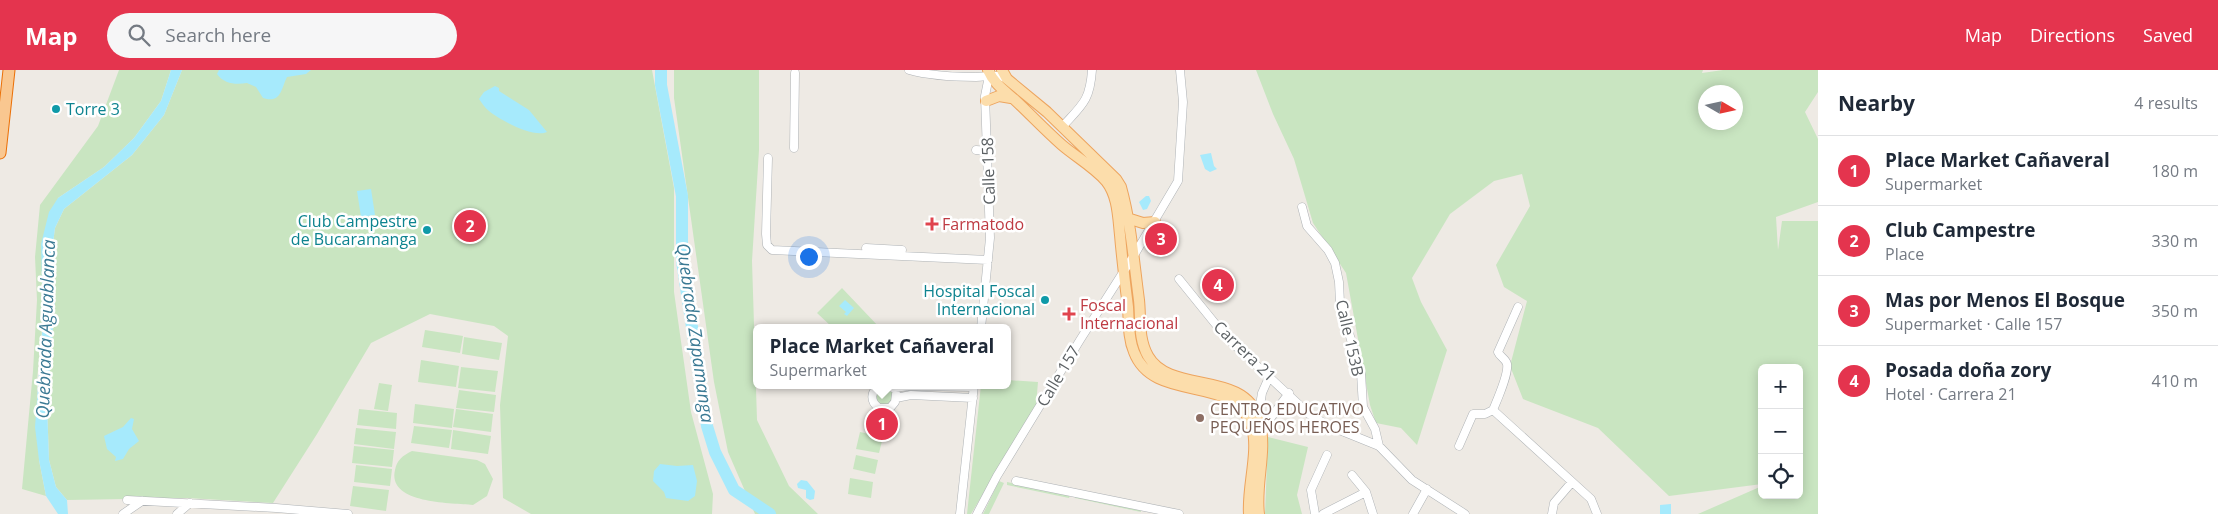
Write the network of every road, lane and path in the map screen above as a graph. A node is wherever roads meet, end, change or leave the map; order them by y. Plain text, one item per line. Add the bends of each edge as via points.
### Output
1 (9, 70) edge
2 (909, 70) edge
3 (1092, 70) edge
4 (1180, 70) edge
5 (989, 72) edge
6 (795, 73) dead end
7 (955, 74) edge
8 (1004, 74) edge
9 (1014, 99) junction
10 (986, 101) junction
11 (1062, 127) junction
12 (794, 148) dead end
13 (976, 150) dead end
14 (988, 151) junction
15 (0, 153) edge
16 (768, 158) dead end
17 (1302, 206) dead end
18 (1127, 218) junction
19 (1154, 222) junction
20 (822, 248) junction
21 (902, 250) dead end
22 (1132, 258) junction
23 (988, 260) junction
24 (1124, 271) junction
25 (1179, 279) dead end
26 (1518, 307) dead end
27 (981, 324) edge
28 (1270, 375) junction
29 (875, 389) edge
30 (892, 389) edge
31 (974, 389) edge
32 (1262, 393) junction
33 (1289, 393) junction
34 (896, 398) junction
35 (973, 398) junction
36 (1246, 400) junction
37 (1493, 410) junction
38 (1258, 418) junction
39 (1270, 420) dead end
40 (1379, 446) junction
41 (1459, 446) dead end
42 (1327, 455) dead end
43 (1352, 475) dead end
44 (1016, 481) dead end
45 (1572, 482) junction
46 (1428, 489) junction
47 (1366, 492) junction
48 (127, 500) dead end
49 (142, 501) junction
50 (190, 503) junction
51 (243, 506) junction
52 (270, 510) edge
53 (1454, 511) edge
54 (123, 514) edge
55 (177, 514) edge
56 (234, 514) edge
57 (348, 514) edge
58 (960, 514) edge
59 (976, 514) edge
60 (1179, 514) edge
61 (1249, 514) edge
62 (1259, 514) edge
63 (1316, 514) edge
64 (1323, 514) edge
65 (1372, 514) edge
66 (1413, 514) edge
67 (1465, 514) edge
68 (1552, 514) edge
69 (1597, 514) edge

1 - 15 highway
2 - 7 street via 925,74
3 - 11 street via 1090,92
4 - 19 street, Calle 157 via 1183,102 1179,176
5 - 7 street via 978,77
5 - 8 street
5 - 9 main road via 1000,88
5 - 10 street, Calle 158
6 - 12 street
8 - 11 main road
9 - 10 main road via 999,96
9 - 24 main road via 1113,192
10 - 14 street, Calle 158
11 - 18 main road via 1116,179 1121,187
13 - 14 street
14 - 23 street, Calle 158
16 - 20 street via 767,245 776,251
17 - 40 street, Calle 153B via 1307,226 1335,263 1341,309 1361,373 1363,407 1375,429
18 - 19 main road
18 - 22 main road
19 - 22 street, Calle 157
20 - 21 street
20 - 23 street
22 - 24 street, Calle 157
22 - 36 main road via 1141,334 1152,362 1165,372 1213,384
23 - 27 street, Calle 158
24 - 59 street, Calle 157
24 - 61 main road via 1131,342 1144,368 1165,382 1226,397 1249,421 1253,441
25 - 28 street, Carrera 21 via 1226,337
26 - 37 street via 1498,352 1507,367
28 - 32 street
28 - 33 street, Carrera 21
29 - 34 street via 872,396 876,406 890,408
30 - 34 street
31 - 35 street
32 - 36 street
32 - 38 street
33 - 39 street
33 - 40 street, Carrera 21 via 1309,414 1327,425
34 - 35 street via 911,394
35 - 58 street
36 - 38 main road
37 - 41 street via 1486,414 1472,414
37 - 45 street
38 - 62 main road via 1262,445
40 - 46 street, Carrera 21 via 1412,480
42 - 63 street via 1311,490
43 - 47 street
44 - 60 street
45 - 68 street via 1554,503
45 - 69 street via 1591,498
46 - 53 street, Carrera 21
46 - 66 street
47 - 64 street
47 - 65 street
48 - 49 street
49 - 50 street
49 - 54 street
50 - 51 street
50 - 55 street
51 - 52 street
51 - 56 street
52 - 57 street
53 - 67 street, Carrera 21

